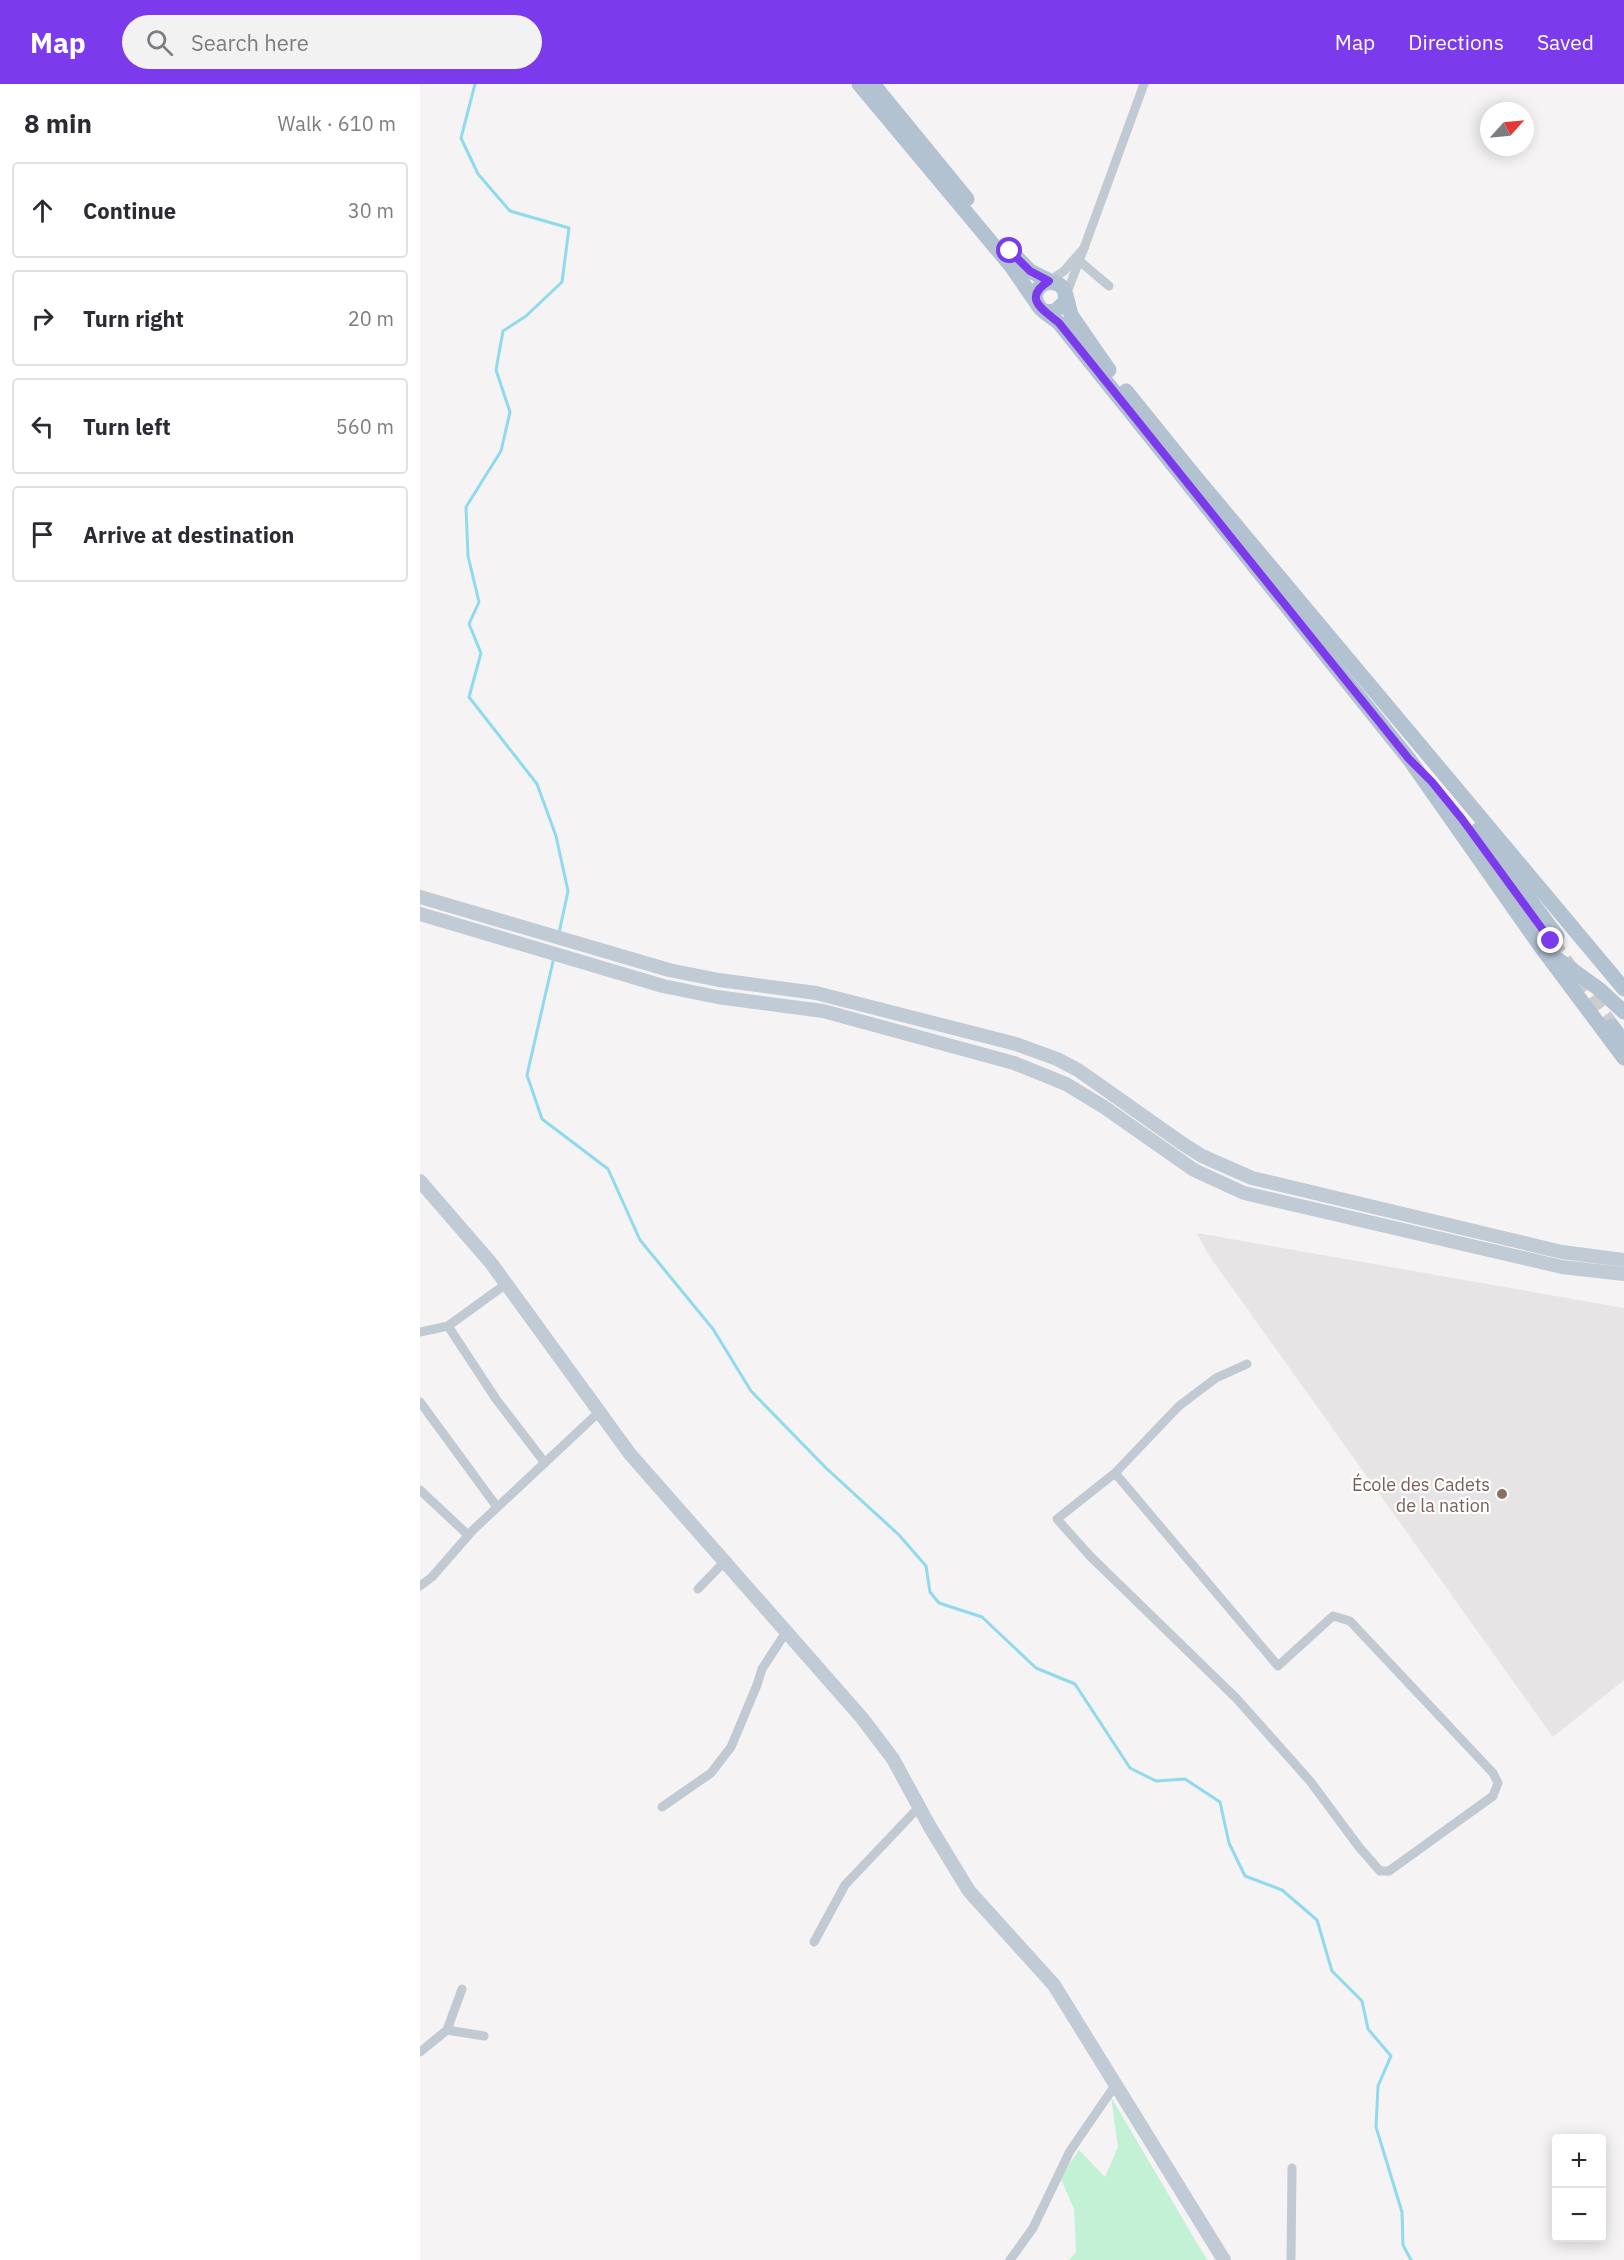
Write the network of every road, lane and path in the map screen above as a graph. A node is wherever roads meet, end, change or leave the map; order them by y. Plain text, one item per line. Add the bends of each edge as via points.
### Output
1 (859, 84) edge
2 (873, 84) edge
3 (1144, 84) edge
4 (1077, 259) junction
5 (1109, 286) dead end
6 (1057, 289) junction
7 (1041, 308) junction
8 (1417, 741) junction
9 (420, 897) edge
10 (420, 914) edge
11 (1573, 930) junction
12 (1549, 941) junction
13 (1624, 989) edge
14 (1621, 1018) edge
15 (1624, 1042) edge
16 (1624, 1058) edge
17 (420, 1181) edge
18 (1624, 1260) edge
19 (1624, 1274) edge
20 (506, 1284) junction
21 (448, 1326) junction
22 (420, 1332) edge
23 (1247, 1364) dead end
24 (420, 1402) edge
25 (598, 1413) junction
26 (545, 1463) junction
27 (1115, 1473) junction
28 (420, 1490) edge
29 (497, 1507) junction
30 (468, 1535) junction
31 (724, 1562) junction
32 (422, 1581) edge
33 (698, 1588) dead end
34 (786, 1632) junction
35 (662, 1807) dead end
36 (919, 1807) junction
37 (814, 1942) dead end
38 (462, 1989) dead end
39 (447, 2030) junction
40 (484, 2036) dead end
41 (420, 2052) edge
42 (1116, 2084) junction
43 (1292, 2168) dead end
44 (1010, 2260) edge
45 (1224, 2260) edge
46 (1291, 2260) edge

1 - 7 main road via 1011,266
2 - 6 main road via 1010,251
3 - 4 street
4 - 5 street
4 - 6 street
4 - 6 street via 1064,271
6 - 7 main road via 1037,290
6 - 7 main road via 1062,307 1054,312
6 - 8 main road via 1099,357
7 - 12 main road via 1059,323 1409,759
8 - 11 main road
8 - 12 main road
9 - 18 street via 693,976 816,993 1016,1044 1078,1070 1182,1144 1252,1178 1562,1252
10 - 19 street via 663,986 811,1009 1036,1070 1104,1107 1194,1170 1244,1193 1562,1267
11 - 13 main road
11 - 14 main road
12 - 14 main road via 1599,989
12 - 16 main road
14 - 15 main road
17 - 20 street
20 - 21 street
20 - 25 street
21 - 22 street
21 - 26 street via 496,1399
23 - 27 street via 1216,1378 1179,1406
24 - 29 street
25 - 26 street
25 - 31 street
26 - 29 street
27 - 27 street via 1278,1666 1333,1616 1350,1621 1493,1773 1498,1783 1493,1796 1389,1871 1380,1871 1311,1781 1236,1698 1090,1556 1058,1519
28 - 30 street
29 - 30 street
30 - 32 street
31 - 33 street
31 - 34 street
34 - 35 street via 762,1669 731,1747 711,1773
34 - 36 street via 862,1718 887,1751
36 - 37 street via 844,1885
36 - 42 street via 969,1891 1054,1985
38 - 39 street
39 - 40 street
39 - 41 street
42 - 44 street via 1070,2151 1032,2228
42 - 45 street
43 - 46 street

